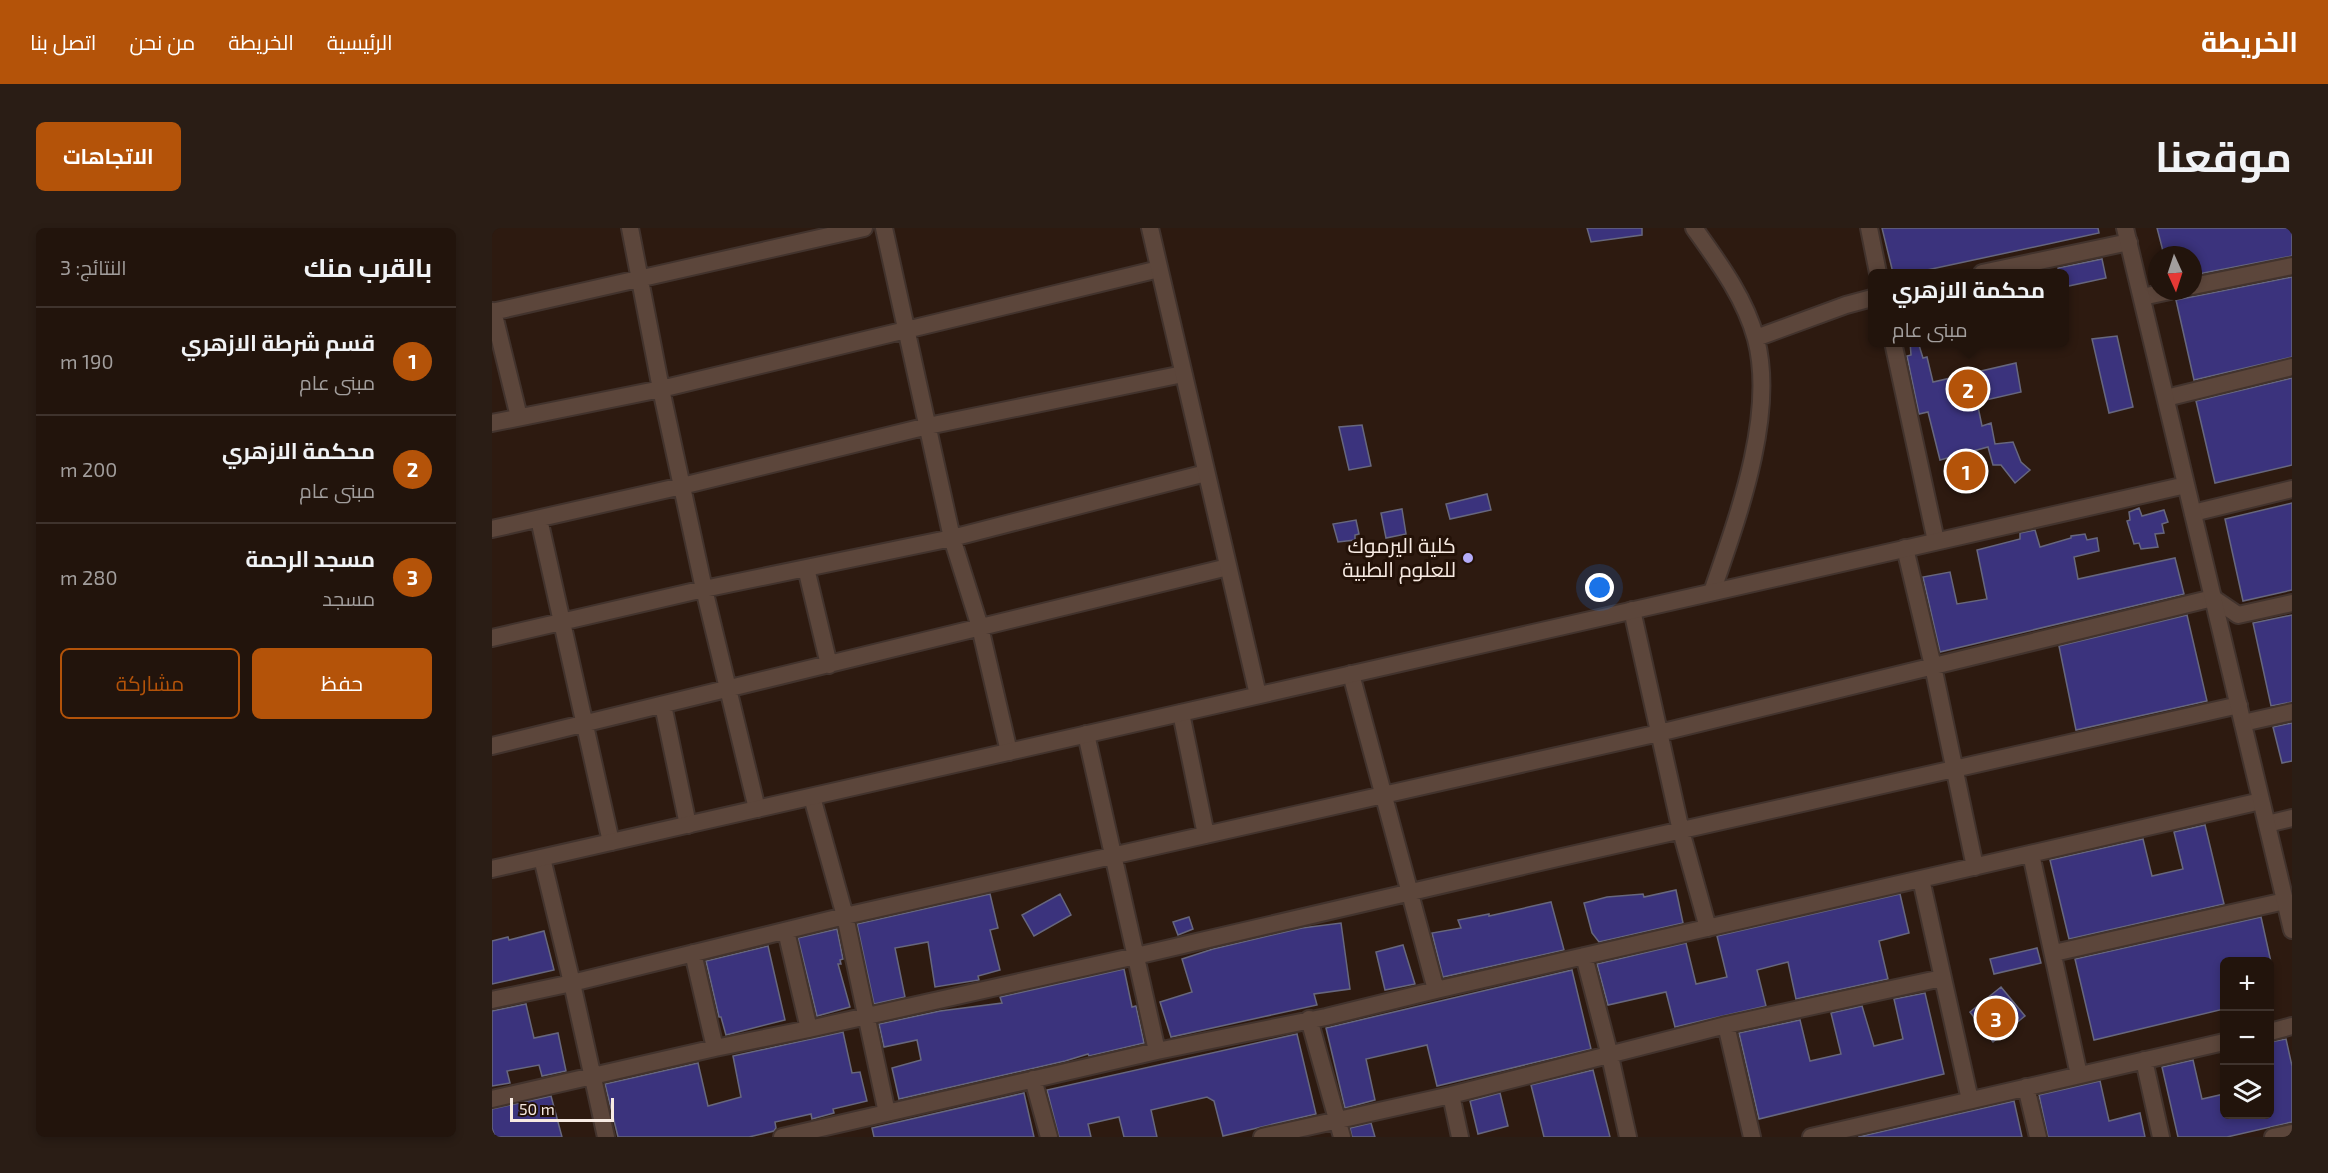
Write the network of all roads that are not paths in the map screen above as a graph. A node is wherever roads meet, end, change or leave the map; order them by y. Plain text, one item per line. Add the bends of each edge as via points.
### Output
1 (630, 228) edge
2 (864, 228) edge
3 (884, 228) edge
4 (1150, 228) edge
5 (1694, 228) edge
6 (1869, 228) edge
7 (2127, 235) edge
8 (2292, 266) edge
9 (1160, 269) junction
10 (1877, 269) edge
11 (1997, 269) edge
12 (641, 278) junction
13 (2202, 284) edge
14 (2148, 296) edge
15 (2142, 297) junction
16 (1868, 299) edge
17 (492, 312) edge
18 (908, 332) junction
19 (1756, 338) junction
20 (1894, 347) edge
21 (2292, 367) edge
22 (1183, 374) junction
23 (661, 389) junction
24 (2166, 398) junction
25 (519, 417) junction
26 (492, 423) edge
27 (928, 426) junction
28 (1206, 473) junction
29 (2186, 485) junction
30 (682, 486) junction
31 (2292, 489) edge
32 (2193, 513) junction
33 (539, 519) junction
34 (492, 530) edge
35 (951, 538) junction
36 (1936, 541) junction
37 (1905, 548) junction
38 (1228, 567) junction
39 (806, 568) junction
40 (704, 589) junction
41 (1712, 592) junction
42 (2213, 598) junction
43 (2292, 603) edge
44 (1632, 610) junction
45 (561, 622) junction
46 (980, 627) junction
47 (492, 638) edge
48 (829, 665) junction
49 (1932, 666) junction
50 (1351, 674) junction
51 (730, 689) junction
52 (1258, 695) junction
53 (663, 705) junction
54 (2239, 705) junction
55 (2292, 712) edge
56 (1181, 713) junction
57 (585, 723) junction
58 (2243, 723) junction
59 (1086, 734) junction
60 (1659, 734) junction
61 (492, 746) edge
62 (1009, 752) junction
63 (1954, 770) junction
64 (1383, 796) junction
65 (812, 797) junction
66 (2261, 801) junction
67 (757, 809) junction
68 (2292, 818) edge
69 (2267, 824) junction
70 (688, 825) junction
71 (1681, 831) junction
72 (1206, 835) junction
73 (611, 842) junction
74 (2031, 854) junction
75 (1113, 856) junction
76 (542, 858) junction
77 (1975, 867) junction
78 (492, 869) edge
79 (1921, 879) junction
80 (1409, 894) junction
81 (2285, 901) junction
82 (845, 916) junction
83 (1708, 928) junction
84 (2292, 928) edge
85 (786, 931) junction
86 (693, 953) junction
87 (2054, 953) junction
88 (1136, 956) junction
89 (1584, 956) junction
90 (1942, 978) junction
91 (572, 983) junction
92 (1436, 990) junction
93 (492, 1000) edge
94 (866, 1016) junction
95 (1309, 1019) junction
96 (1726, 1025) junction
97 (2292, 1026) edge
98 (810, 1029) junction
99 (2274, 1031) edge
100 (2220, 1043) edge
101 (715, 1048) junction
102 (1157, 1051) junction
103 (1610, 1056) junction
104 (2144, 1060) junction
105 (2079, 1075) junction
106 (593, 1076) junction
107 (1033, 1079) junction
108 (2026, 1087) junction
109 (1451, 1095) junction
110 (492, 1099) edge
111 (1970, 1100) junction
112 (887, 1113) junction
113 (1337, 1120) junction
114 (2292, 1133) edge
115 (606, 1137) edge
116 (782, 1137) edge
117 (1049, 1137) edge
118 (1262, 1137) edge
119 (1342, 1137) edge
120 (1460, 1137) edge
121 (1628, 1137) edge
122 (1752, 1137) edge
123 (1811, 1137) edge
124 (2038, 1137) edge
125 (2161, 1137) edge
126 (2273, 1137) edge

1 - 12 street
2 - 12 street
3 - 18 street
4 - 9 street
5 - 19 street via 1737,292
6 - 10 street
7 - 11 street
7 - 15 street
8 - 13 street
9 - 18 street
9 - 22 street
12 - 17 street
12 - 23 street
14 - 15 street
15 - 24 street
16 - 19 street
17 - 25 street
18 - 23 street
18 - 27 street
19 - 41 street via 1763,395 1757,434 1739,514
20 - 36 street
21 - 24 street
22 - 27 street
22 - 28 street
23 - 25 street
23 - 30 street
24 - 29 street
25 - 26 street
27 - 30 street
27 - 35 street
28 - 35 street
28 - 38 street
29 - 32 street
29 - 36 street
30 - 33 street
30 - 40 street
31 - 32 street
32 - 42 street
33 - 34 street
33 - 45 street
35 - 39 street
35 - 46 street
36 - 37 street
37 - 41 street
37 - 49 street
38 - 46 street
38 - 52 street
39 - 40 street
39 - 48 street
40 - 45 street
40 - 51 street
41 - 44 street
42 - 43 street via 2238,615
42 - 49 street
42 - 54 street
44 - 50 street
44 - 60 street
45 - 47 street
45 - 57 street
46 - 48 street
46 - 62 street
48 - 51 street
49 - 60 street
49 - 63 street
50 - 52 street
50 - 64 street
51 - 53 street
51 - 67 street
52 - 56 street
53 - 57 street
53 - 70 street
54 - 58 street
54 - 63 street
55 - 58 street
56 - 59 street
56 - 72 street
57 - 61 street
57 - 73 street
58 - 66 street
59 - 62 street
59 - 75 street
60 - 64 street
60 - 71 street
62 - 65 street
63 - 71 street
63 - 77 street
64 - 72 street
64 - 80 street
65 - 67 street
65 - 82 street
66 - 69 street
66 - 74 street
67 - 70 street
68 - 69 street
69 - 81 street
70 - 73 street
71 - 80 street
71 - 83 street
72 - 75 street
73 - 76 street
74 - 77 street
74 - 87 street
75 - 82 street
75 - 88 street
76 - 78 street
76 - 91 street
77 - 79 street
79 - 83 street
79 - 90 street
80 - 88 street
80 - 92 street
81 - 84 street
81 - 87 street
82 - 85 street
82 - 94 street
83 - 89 street
85 - 86 street
85 - 98 street
86 - 91 street
86 - 101 street
87 - 105 street
88 - 94 street
88 - 102 street
89 - 92 street
89 - 103 street
90 - 96 street
90 - 111 street
91 - 93 street
91 - 106 street
92 - 95 street
94 - 98 street
94 - 112 street
95 - 102 street
95 - 113 street
96 - 103 street
96 - 122 street
97 - 99 street
98 - 101 street
100 - 104 street
101 - 106 street
102 - 107 street
103 - 109 street
103 - 121 street
104 - 105 street
104 - 125 street
105 - 108 street
106 - 110 street
106 - 115 street
107 - 112 street
107 - 117 street
108 - 111 street
108 - 124 street
109 - 113 street
109 - 120 street
111 - 123 street
112 - 116 street
113 - 118 street
113 - 119 street
114 - 126 street

